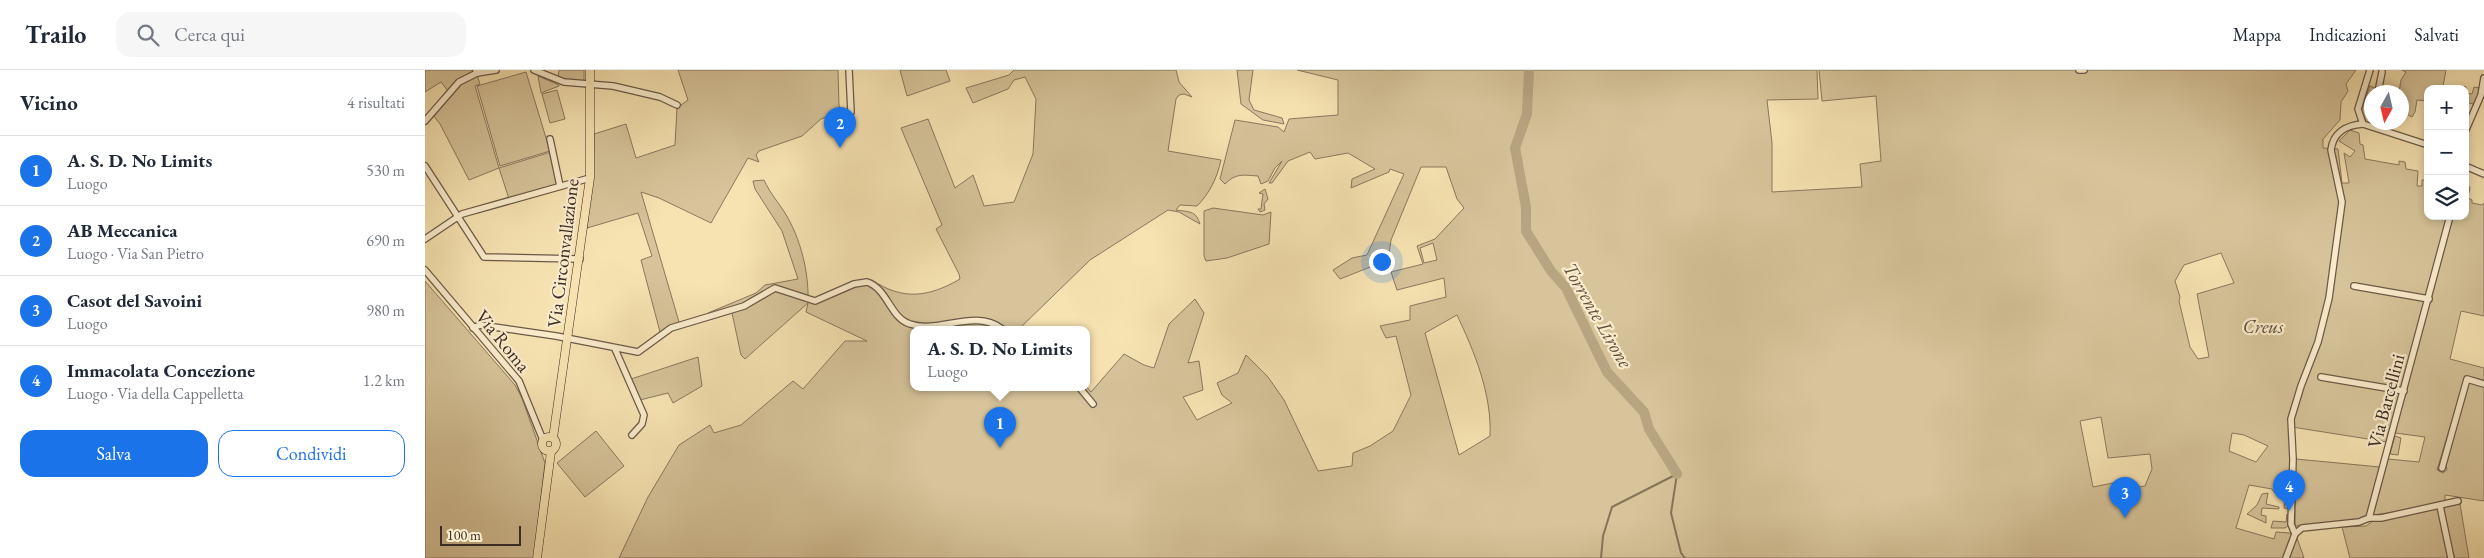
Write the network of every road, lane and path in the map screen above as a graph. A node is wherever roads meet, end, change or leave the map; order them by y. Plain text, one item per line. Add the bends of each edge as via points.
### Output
1 (496, 70) edge
2 (534, 70) edge
3 (590, 70) edge
4 (849, 70) edge
5 (2370, 70) edge
6 (477, 71) edge
7 (2382, 72) dead end
8 (2484, 78) edge
9 (590, 85) junction
10 (2379, 85) edge
11 (677, 105) dead end
12 (851, 112) dead end
13 (425, 121) edge
14 (2363, 124) joint
15 (2386, 130) edge
16 (2466, 130) edge
17 (550, 140) dead end
18 (2424, 144) edge
19 (425, 166) edge
20 (2469, 167) edge
21 (2483, 171) edge
22 (590, 178) junction
23 (560, 186) junction
24 (457, 216) junction
25 (2449, 220) edge
26 (425, 239) edge
27 (580, 259) junction
28 (425, 270) edge
29 (2354, 286) dead end
30 (2429, 299) junction
31 (923, 326) edge
32 (923, 326) edge
33 (997, 326) edge
34 (473, 328) junction
35 (569, 339) junction
36 (615, 349) junction
37 (2321, 377) dead end
38 (2484, 384) edge
39 (2404, 390) junction
40 (1082, 391) edge
41 (1093, 404) dead end
42 (632, 435) dead end
43 (553, 438) junction
44 (543, 440) junction
45 (551, 452) junction
46 (2442, 468) dead end
47 (2459, 500) dead end
48 (2440, 506) junction
49 (2369, 518) junction
50 (2295, 534) junction
51 (537, 558) edge
52 (2286, 558) edge
53 (2451, 558) edge

1 - 6 street
2 - 9 street via 565,82
3 - 9 main road, Via Circonvallazione
4 - 12 street
5 - 14 street via 2359,109
6 - 13 street via 459,82
7 - 10 street
8 - 16 street via 2481,95
9 - 11 street via 630,89
9 - 22 main road, Via Circonvallazione
14 - 50 street via 2343,128 2332,143 2342,202 2329,298 2318,342 2291,419 2291,524
15 - 18 street
17 - 23 street
19 - 24 street
20 - 21 street
22 - 23 street
22 - 27 main road, Via Circonvallazione
23 - 24 street
24 - 26 street
24 - 27 street via 484,257
25 - 30 street, Via Barcellini
27 - 35 main road, Via Circonvallazione
28 - 34 street, Via Roma
29 - 30 street
30 - 39 street, Via Barcellini
31 - 33 street via 972,321
32 - 36 street via 909,324 896,313 883,292 867,282 854,284 815,301 775,288 744,306 671,328 638,352
34 - 35 street via 480,325
34 - 44 street, Via Roma via 519,381
35 - 36 street
35 - 43 main road, Via Circonvallazione
36 - 42 street via 644,415 642,424
37 - 39 street
38 - 46 street via 2467,379
39 - 49 street, Via Barcellini
40 - 41 street
43 - 44 main road
43 - 45 main road via 556,445
44 - 45 main road via 543,449
45 - 51 main road
47 - 48 street
48 - 49 street
48 - 53 street
49 - 50 street via 2302,528
50 - 52 street

